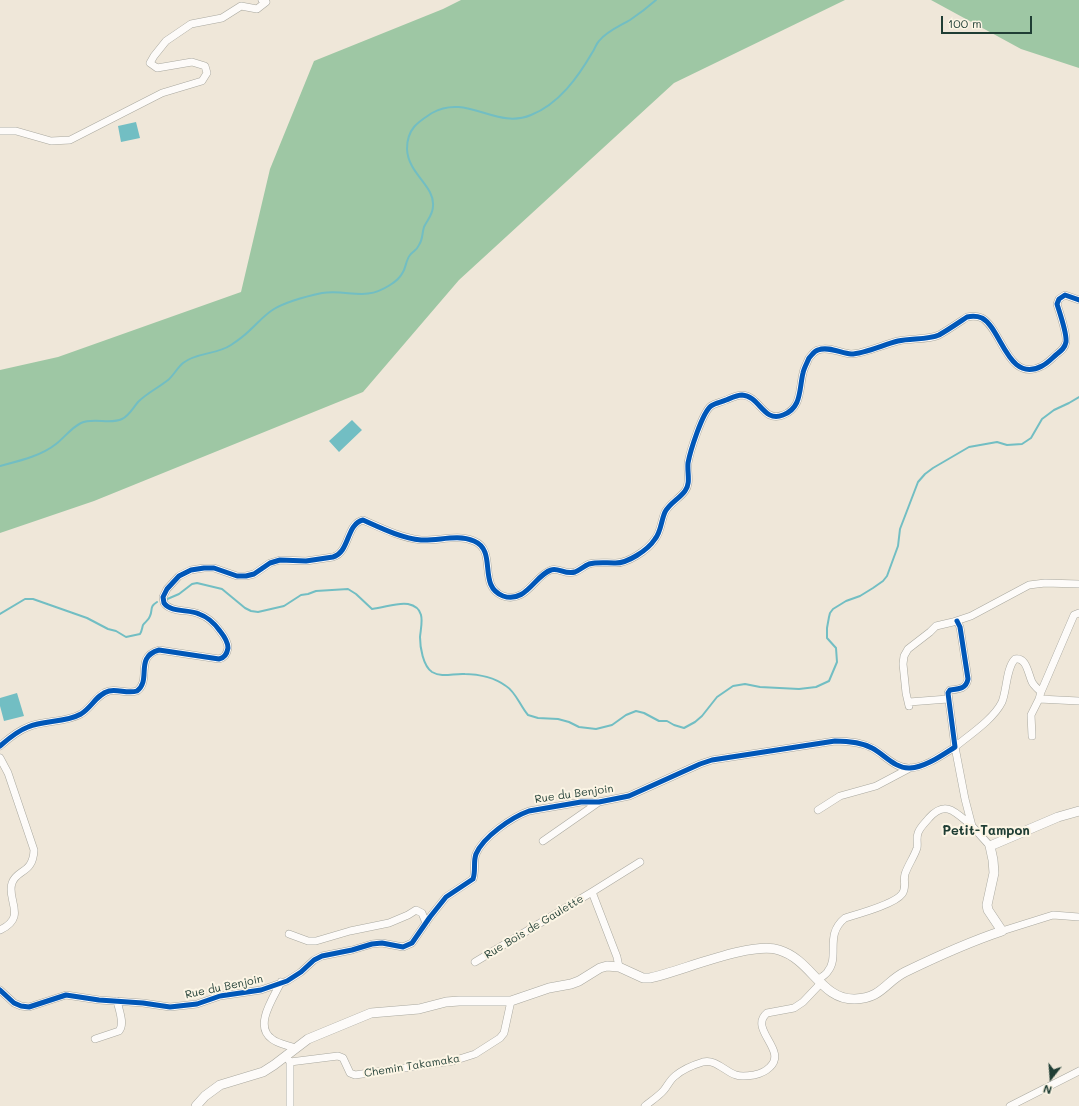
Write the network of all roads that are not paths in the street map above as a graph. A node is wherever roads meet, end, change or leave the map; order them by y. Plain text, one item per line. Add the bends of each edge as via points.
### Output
1 (262, 0) edge
2 (0, 131) edge
3 (1079, 300) edge
4 (1079, 584) edge
5 (1079, 613) edge
6 (957, 621) junction
7 (1040, 695) junction
8 (948, 699) junction
9 (1079, 701) edge
10 (1032, 736) dead end
11 (0, 746) edge
12 (955, 747) junction
13 (0, 758) edge
14 (910, 768) junction
15 (599, 802) junction
16 (818, 810) dead end
17 (1079, 811) edge
18 (972, 826) junction
19 (543, 841) dead end
20 (990, 846) junction
21 (640, 862) dead end
22 (592, 892) junction
23 (1079, 917) edge
24 (426, 923) junction
25 (0, 930) edge
26 (1002, 931) junction
27 (289, 934) dead end
28 (475, 962) dead end
29 (619, 967) junction
30 (281, 982) junction
31 (820, 982) junction
32 (0, 990) edge
33 (118, 1001) junction
34 (511, 1001) junction
35 (95, 1039) dead end
36 (295, 1048) junction
37 (288, 1059) junction
38 (1079, 1071) edge
39 (196, 1106) edge
40 (290, 1106) edge
41 (645, 1106) edge
42 (1010, 1106) edge

1 - 2 street via 266,2 257,9 241,6 222,18 191,24 166,41 150,63 157,68 192,62 205,66 207,73 202,81 162,93 70,140 51,141 16,131
3 - 11 street via 1065,296 1058,299 1057,304 1066,337 1064,347 1043,366 1023,367 1012,361 987,322 972,316 930,338 898,340 852,354 824,349 816,351 803,372 797,404 783,416 768,415 754,400 743,395 711,406 705,414 688,462 686,489 670,505 657,537 649,547 623,562 596,563 568,573 550,570 518,596 504,596 492,587 488,577 486,554 483,547 476,542 460,538 422,540 362,520 355,524 341,551 333,557 306,561 280,560 246,576 237,576 214,568 191,570 179,576 167,589 163,597 164,603 170,608 199,613 213,623 224,636 228,646 224,657 219,659 154,651 146,659 142,684 136,691 103,693 90,708 80,714 28,727
4 - 6 street via 1029,585
5 - 7 street via 1074,615
6 - 8 street via 968,679 964,687 950,690
6 - 8 street via 936,626 908,649 903,664 909,704
7 - 9 street
7 - 10 street via 1031,715
7 - 12 street via 1024,662 1020,658 1015,658 998,709
8 - 12 street
12 - 14 street via 924,764
12 - 18 street via 964,799
13 - 25 street via 34,850 32,863 12,883 15,913 10,922
14 - 15 street, Rue du Benjoin via 896,765 870,747 835,742 712,760 629,796
14 - 16 street via 876,786 840,796
15 - 19 street, Rue du Benjoin
15 - 24 street, Rue du Benjoin via 529,810 490,835 476,854 473,879 446,897
17 - 20 street
18 - 20 street
18 - 31 street via 955,812 945,808 935,812 922,825 916,839 917,847 905,874 902,894 894,901 840,922 835,932 829,971
20 - 26 street via 994,873 987,905
21 - 22 street, Rue Bois de Gaulette
22 - 28 street, Rue Bois de Gaulette
22 - 29 street, Rue Bois de Gaulette
23 - 26 street via 1053,915
24 - 27 street via 422,912 416,910 389,923 316,941 308,941
24 - 30 street, Rue du Benjoin via 408,945 403,947 372,944 322,956 294,977
26 - 31 street via 970,942 903,973 876,995 867,998 843,998 834,995
29 - 31 street via 636,976 650,978 728,956 770,948 796,958
29 - 34 street via 600,968 571,984 549,988
30 - 33 street, Rue du Benjoin via 261,990 220,996 197,1004 170,1008
30 - 36 street, Rue du Benjoin via 265,1016 264,1028 270,1038
31 - 41 street via 794,1008 767,1013 762,1019 763,1030 776,1054 776,1058 766,1070 756,1075 738,1076 712,1062 703,1062 676,1075 664,1090
32 - 33 street, Rue du Benjoin via 14,1004 29,1007 66,995
33 - 35 street via 122,1028
34 - 36 street via 446,1002 413,1010 371,1013 317,1034
34 - 37 street, Chemin Takamaka via 504,1033 500,1038 475,1054 453,1061 355,1075 350,1073 343,1058 338,1056
36 - 37 street
37 - 39 street via 263,1072 220,1085
37 - 40 street
38 - 42 street

